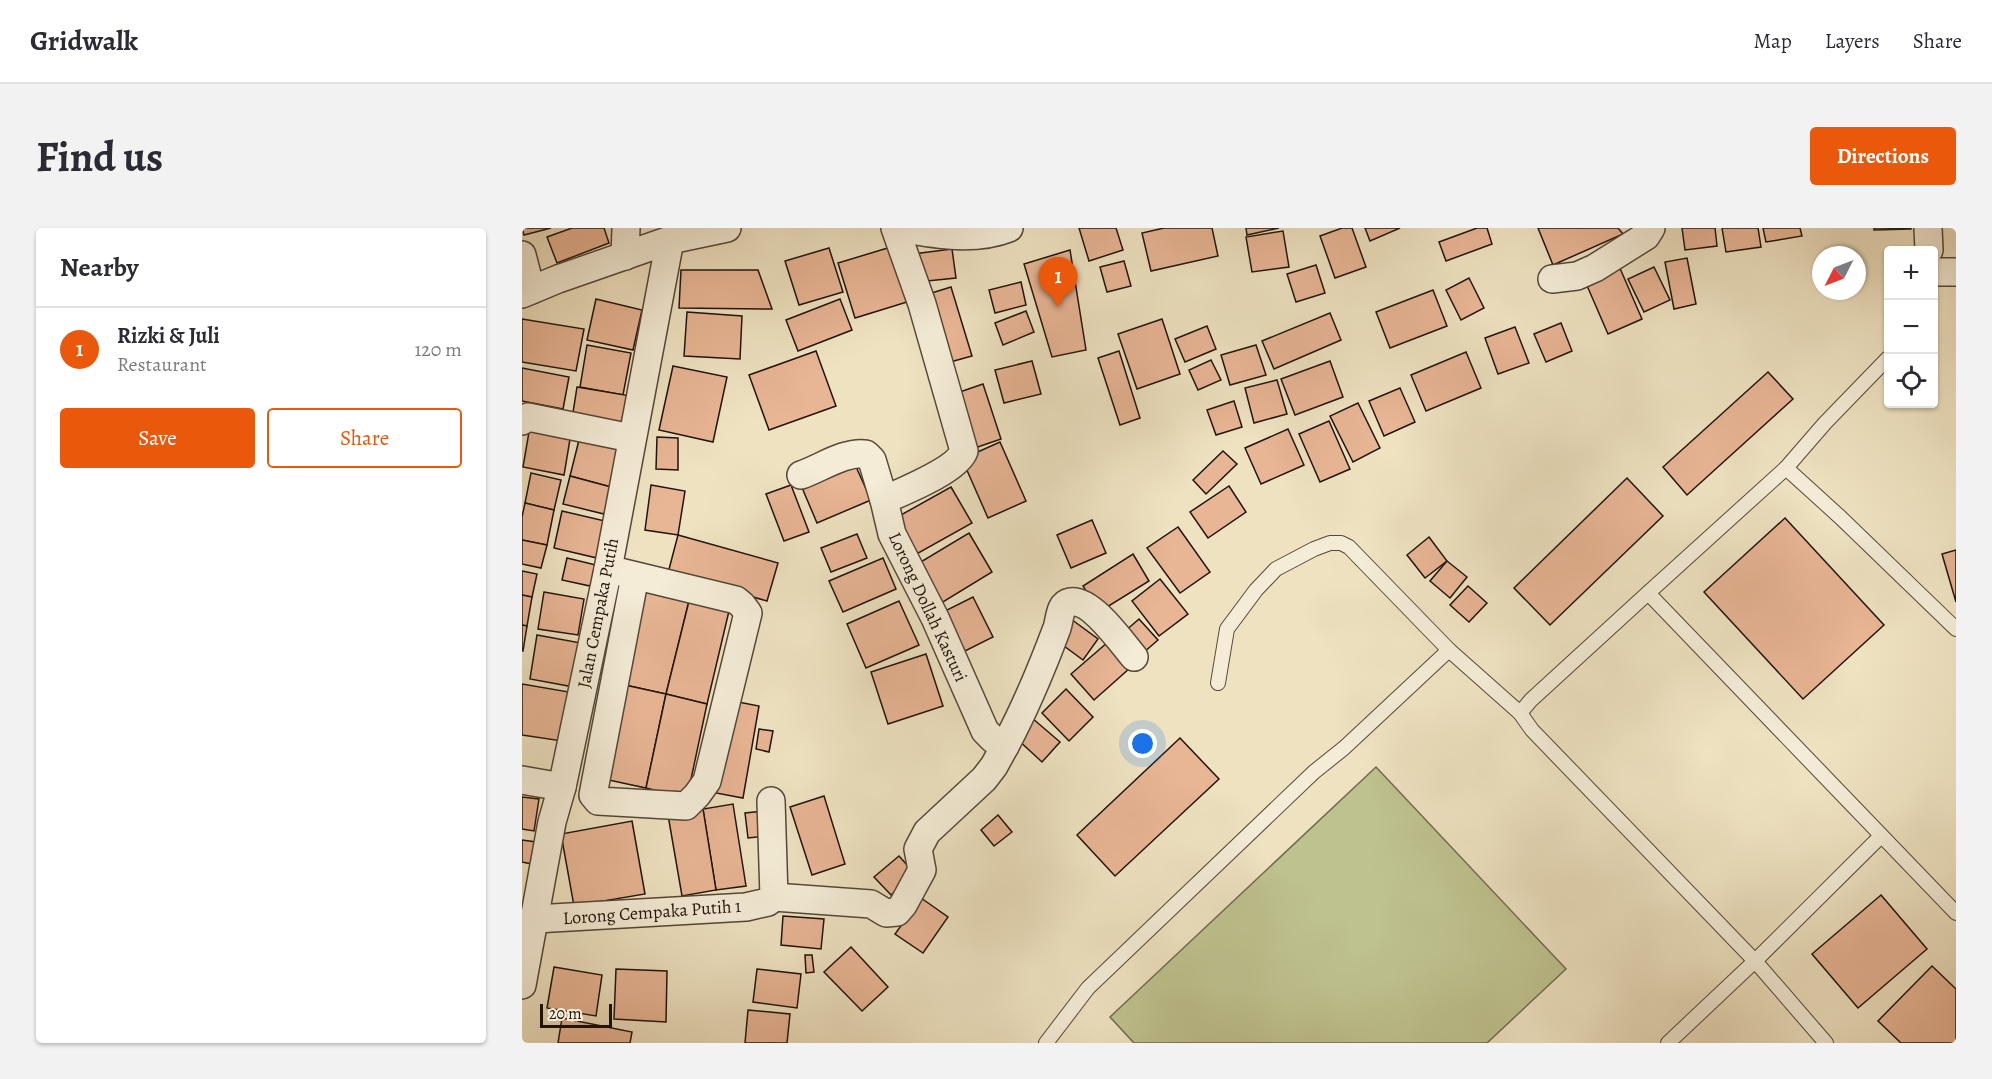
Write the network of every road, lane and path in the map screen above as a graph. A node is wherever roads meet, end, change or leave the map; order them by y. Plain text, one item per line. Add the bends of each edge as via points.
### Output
1 (626, 228) edge
2 (727, 228) edge
3 (896, 228) edge
4 (1009, 228) edge
5 (1651, 228) edge
6 (1928, 228) edge
7 (670, 240) junction
8 (1929, 246) edge
9 (522, 255) edge
10 (625, 256) junction
11 (1938, 272) edge
12 (1956, 272) edge
13 (1552, 279) dead end
14 (526, 292) edge
15 (1884, 362) edge
16 (522, 421) edge
17 (631, 438) junction
18 (1785, 468) junction
19 (801, 475) dead end
20 (884, 500) junction
21 (608, 569) junction
22 (635, 576) junction
23 (1648, 593) junction
24 (1956, 628) edge
25 (1449, 650) junction
26 (1134, 657) dead end
27 (1218, 683) dead end
28 (1520, 713) junction
29 (1005, 746) junction
30 (522, 780) edge
31 (562, 787) junction
32 (771, 801) dead end
33 (1881, 836) junction
34 (771, 900) junction
35 (1956, 913) edge
36 (536, 919) junction
37 (1755, 961) junction
38 (522, 986) edge
39 (1046, 1043) edge
40 (1668, 1043) edge
41 (1826, 1043) edge

1 - 10 street
2 - 7 street
3 - 4 street via 976,236
3 - 20 street via 964,451 951,466
5 - 13 street via 1646,236 1595,268 1577,276
6 - 8 street
7 - 10 street
7 - 17 street, Jalan Cempaka Putih
9 - 14 street
10 - 14 street
11 - 12 street
15 - 18 lane
16 - 17 street via 528,417
17 - 21 street, Jalan Cempaka Putih
18 - 23 lane
18 - 24 lane
19 - 20 street, Lorong Dollah Kasturi via 866,453 872,460
20 - 29 street, Lorong Dollah Kasturi via 892,534 935,618 985,731
21 - 22 street
21 - 31 street, Jalan Cempaka Putih
22 - 22 street via 593,795 598,801 686,806 707,782 748,613 736,600
23 - 28 lane
23 - 33 lane
25 - 27 lane via 1349,547 1330,543 1276,568 1256,590 1227,629
25 - 28 lane
25 - 39 lane via 1314,772 1088,988
26 - 29 street via 1098,615 1082,604 1067,602
28 - 37 lane
29 - 34 street, Lorong Cempaka Putih 1 via 984,778 927,832 918,849 922,870 897,912 886,913 872,904
30 - 31 street
31 - 36 street, Jalan Cempaka Putih via 552,822
32 - 34 street
33 - 35 lane
33 - 37 lane
34 - 36 street, Lorong Cempaka Putih 1 via 746,907
36 - 38 street, Jalan Cempaka Putih
37 - 40 lane
37 - 41 lane

